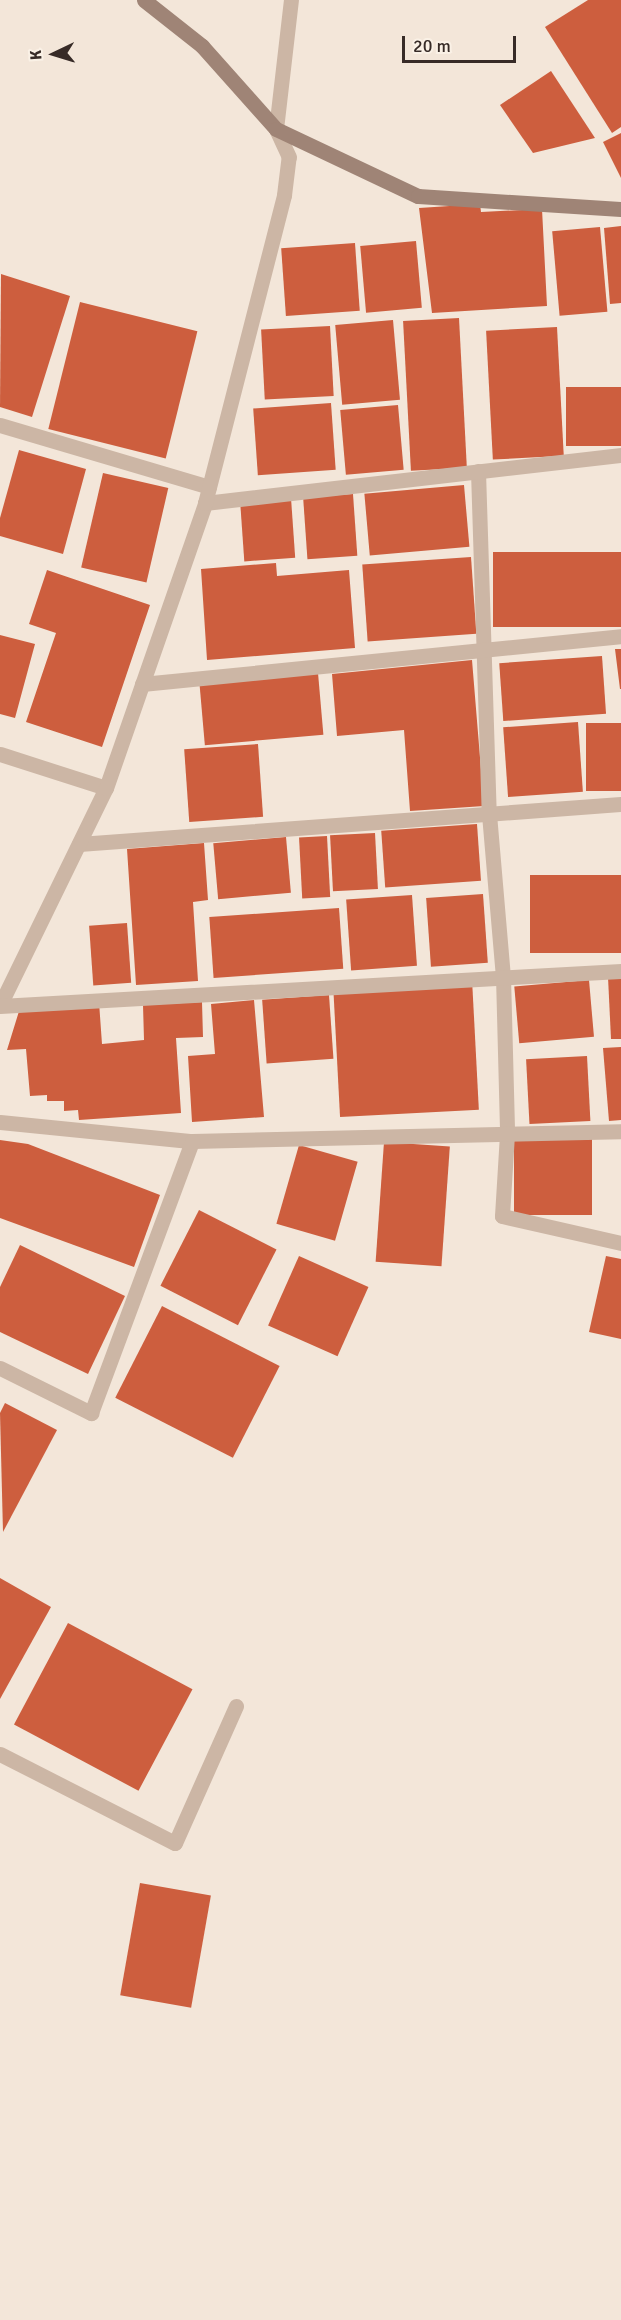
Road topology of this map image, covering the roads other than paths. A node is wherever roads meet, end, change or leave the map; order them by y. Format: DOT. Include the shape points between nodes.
graph roads {
  1 [pos="144,0"];
  2 [pos="291,0"];
  3 [pos="276,129"];
  4 [pos="621,209"];
  5 [pos="0,425"];
  6 [pos="621,455"];
  7 [pos="478,471"];
  8 [pos="209,487"];
  9 [pos="205,503"];
  10 [pos="621,636"];
  11 [pos="483,650"];
  12 [pos="142,684"];
  13 [pos="0,754"];
  14 [pos="106,788"];
  15 [pos="621,804"];
  16 [pos="489,814"];
  17 [pos="79,844"];
  18 [pos="621,970"];
  19 [pos="503,976"];
  20 [pos="0,1005"];
  21 [pos="0,1122"];
  22 [pos="621,1131"];
  23 [pos="507,1134"];
  24 [pos="192,1141"];
  25 [pos="621,1243"];
  26 [pos="0,1368"];
  27 [pos="236,1706"];
  28 [pos="0,1754"];
  1 -- 3 [label="street" via="202,46"];
  2 -- 3 [label="street"];
  3 -- 4 [label="street" via="418,196"];
  3 -- 8 [label="street" via="289,157 284,195"];
  5 -- 8 [label="street"];
  6 -- 7 [label="street"];
  7 -- 9 [label="street"];
  7 -- 11 [label="street"];
  8 -- 9 [label="street"];
  9 -- 12 [label="street"];
  10 -- 11 [label="street"];
  11 -- 12 [label="street"];
  11 -- 16 [label="street"];
  12 -- 14 [label="street"];
  13 -- 14 [label="street"];
  14 -- 17 [label="street"];
  15 -- 16 [label="street"];
  16 -- 17 [label="street"];
  16 -- 19 [label="street"];
  17 -- 20 [label="street"];
  18 -- 19 [label="street"];
  19 -- 20 [label="street"];
  19 -- 23 [label="street"];
  21 -- 24 [label="street"];
  22 -- 23 [label="street"];
  23 -- 24 [label="street"];
  23 -- 25 [label="street" via="502,1216"];
  24 -- 26 [label="street" via="91,1413"];
  27 -- 28 [label="street" via="175,1843"];
}
